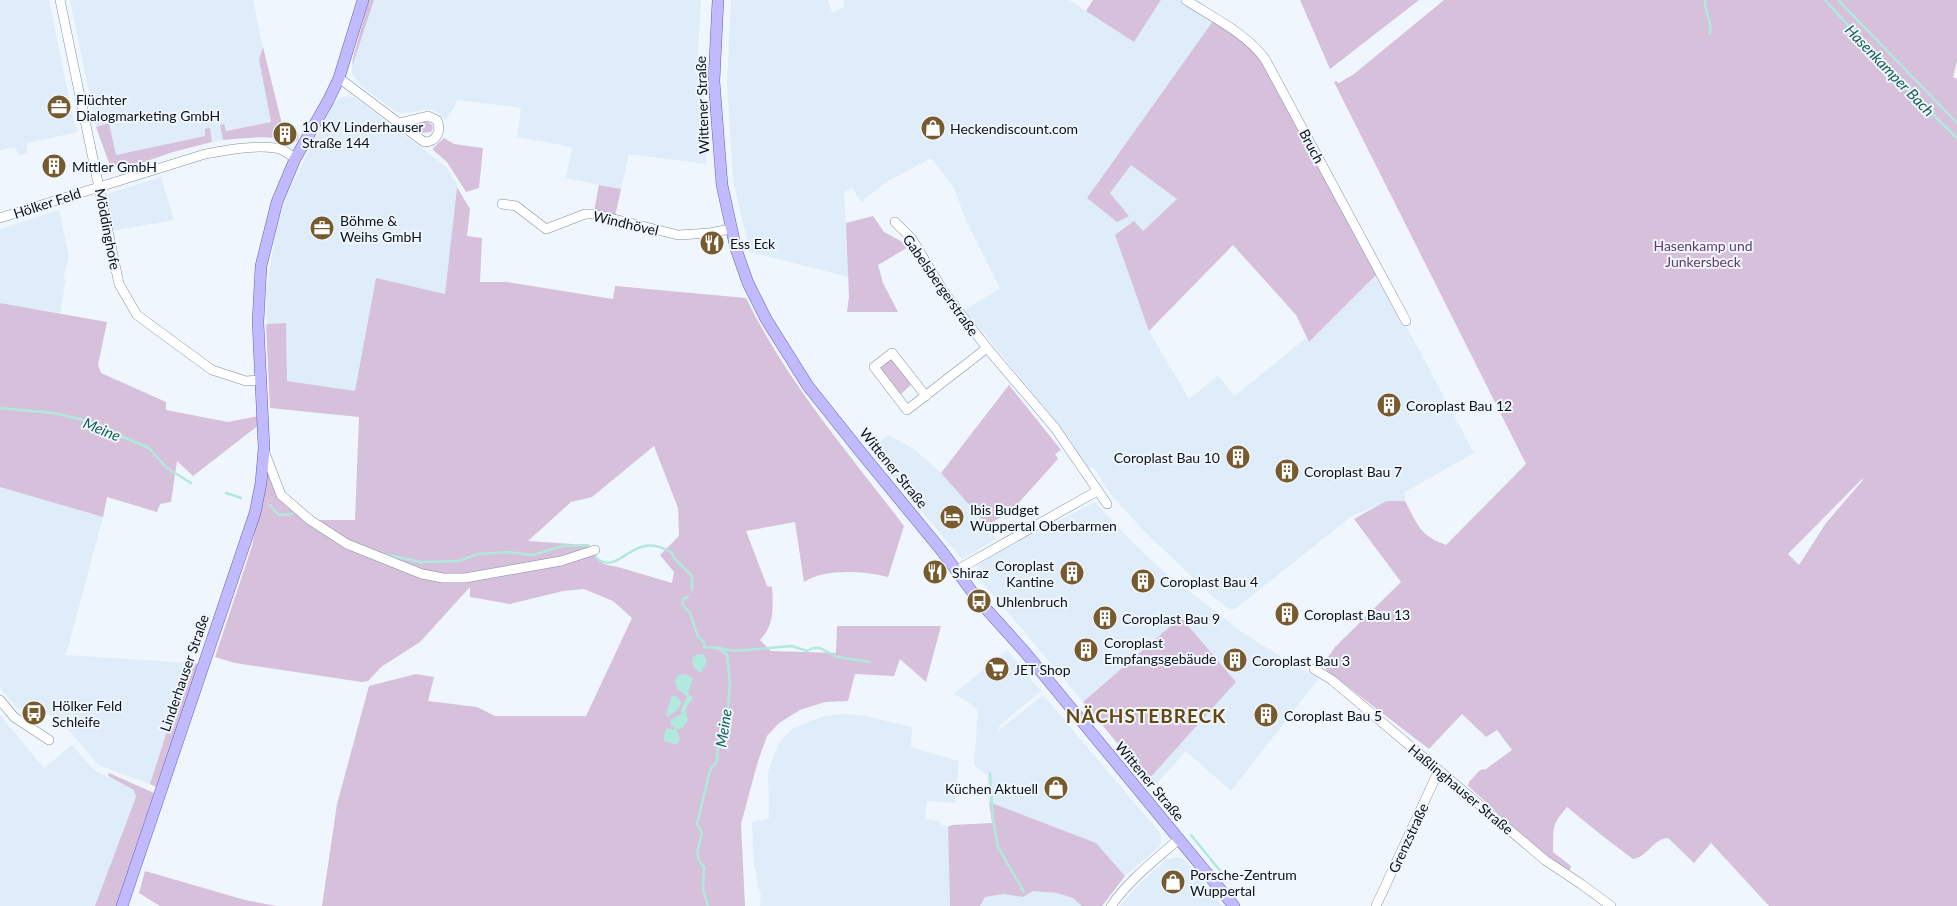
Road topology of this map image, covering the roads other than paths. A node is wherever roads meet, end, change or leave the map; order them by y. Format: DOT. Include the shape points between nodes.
graph roads {
  1 [pos="60,0"];
  2 [pos="363,0"];
  3 [pos="718,0"];
  4 [pos="1186,0"];
  5 [pos="339,78"];
  6 [pos="400,123"];
  7 [pos="295,159"];
  8 [pos="100,186"];
  9 [pos="502,204"];
  10 [pos="0,218"];
  11 [pos="895,222"];
  12 [pos="730,229"];
  13 [pos="1406,321"];
  14 [pos="987,348"];
  15 [pos="260,380"];
  16 [pos="926,396"];
  17 [pos="264,448"];
  18 [pos="1097,491"];
  19 [pos="1106,504"];
  20 [pos="595,550"];
  21 [pos="957,570"];
  22 [pos="1314,669"];
  23 [pos="0,700"];
  24 [pos="49,740"];
  25 [pos="1439,770"];
  26 [pos="1179,839"];
  27 [pos="122,906"];
  28 [pos="1110,906"];
  29 [pos="1234,906"];
  30 [pos="1376,906"];
  31 [pos="1611,906"];
  1 -- 8 [label="street, Möddinghofe"];
  2 -- 5 [label="main road, Linderhauser Straße"];
  3 -- 12 [label="main road, Wittener Straße" via="715,97 722,185"];
  4 -- 13 [label="street, Bruch" via="1248,40 1265,58"];
  5 -- 6 [label="street"];
  5 -- 7 [label="main road, Linderhauser Straße"];
  7 -- 8 [label="street, Hölker Feld" via="275,148 230,149"];
  7 -- 15 [label="main road, Linderhauser Straße" via="277,202 261,266 258,322"];
  8 -- 10 [label="street, Hölker Feld"];
  8 -- 15 [label="street, Möddinghofe" via="119,284 137,315 212,370 246,381"];
  9 -- 12 [label="street, Windhövel" via="516,206 546,229 585,214 678,234"];
  11 -- 14 [label="street, Gabelsbergerstraße" via="912,239 944,292"];
  12 -- 21 [label="main road, Wittener Straße" via="748,283 782,348 814,393"];
  14 -- 16 [label="street"];
  14 -- 18 [label="street" via="1054,428"];
  15 -- 17 [label="main road, Linderhauser Straße"];
  16 -- 16 [label="street" via="908,410 874,367 892,353"];
  17 -- 20 [label="street, Linderhauser Straße" via="281,495 303,515 347,544 422,574 465,578 561,561"];
  17 -- 27 [label="main road, Linderhauser Straße" via="255,514"];
  18 -- 19 [label="street"];
  18 -- 21 [label="street"];
  21 -- 26 [label="main road, Wittener Straße" via="979,601 1024,650"];
  22 -- 25 [label="street, Haßlinghauser Straße" via="1332,680"];
  23 -- 24 [label="street" via="14,717"];
  25 -- 30 [label="street, Grenzstraße"];
  25 -- 31 [label="street, Haßlinghauser Straße" via="1545,860"];
  26 -- 28 [label="street" via="1135,878"];
  26 -- 29 [label="main road, Wittener Straße"];
}
